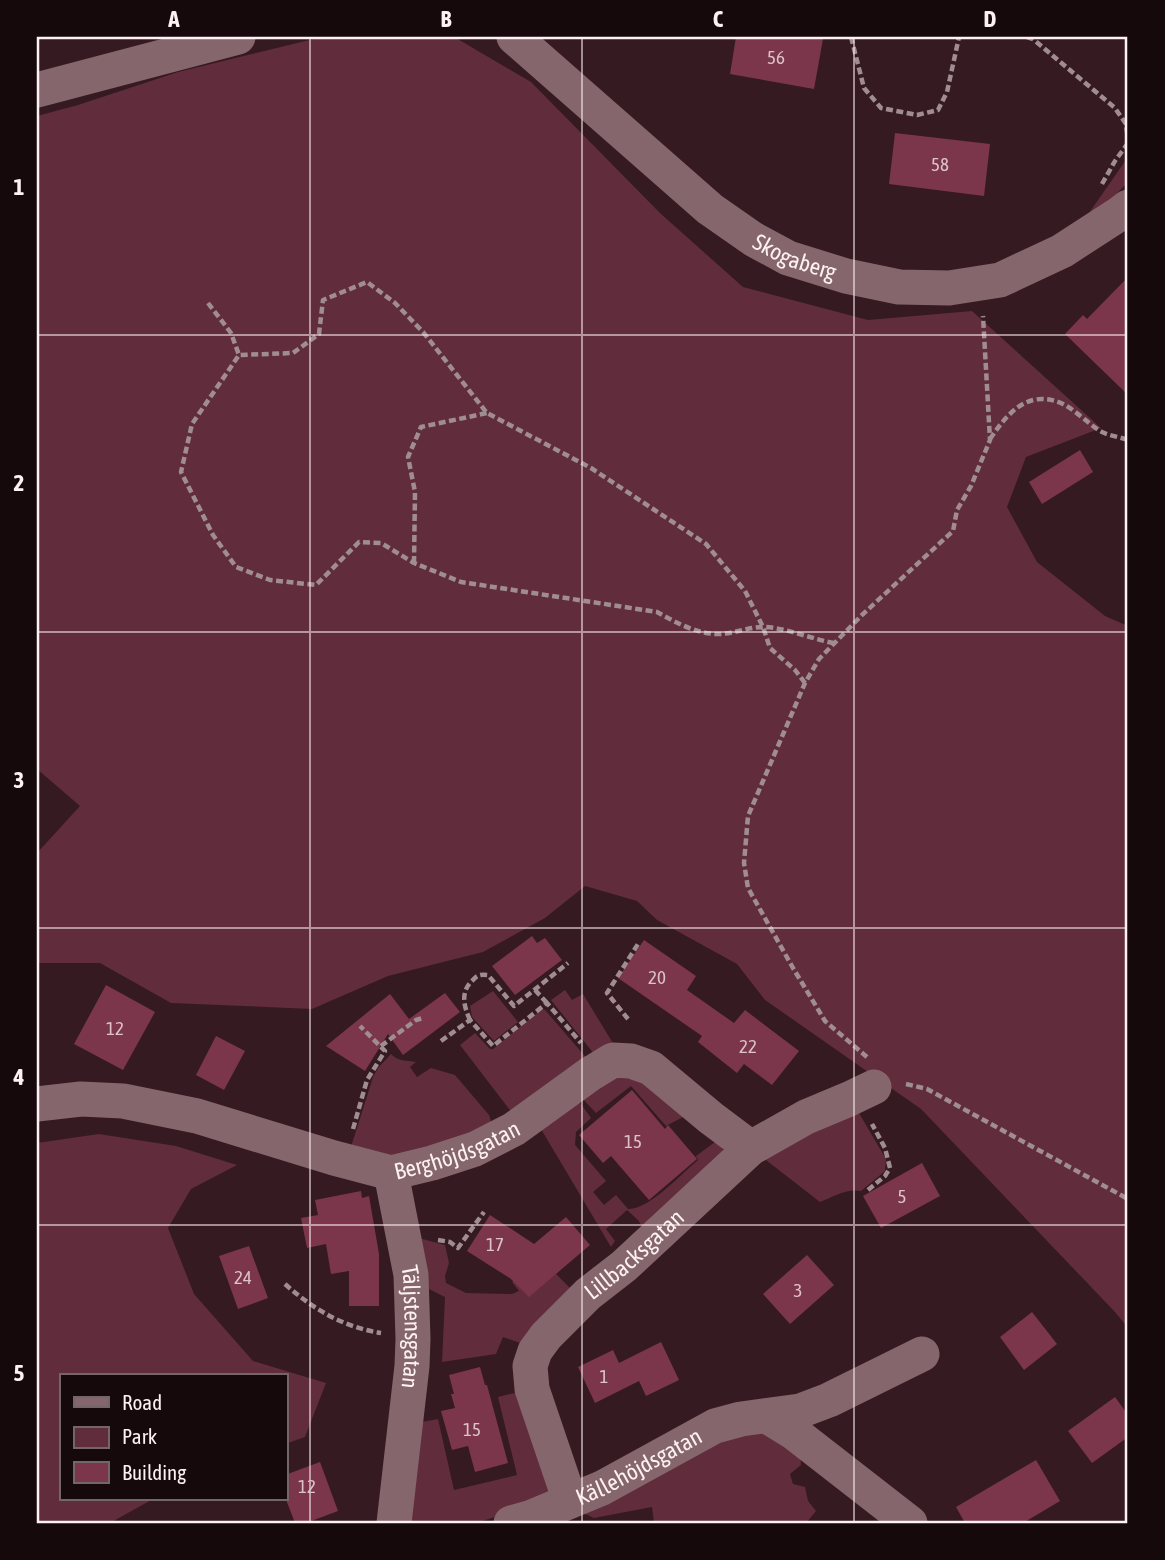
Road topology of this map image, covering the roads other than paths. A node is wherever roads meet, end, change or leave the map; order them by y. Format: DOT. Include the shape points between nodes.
graph roads {
  1 [pos="233,37"];
  2 [pos="514,37"];
  3 [pos="37,90"];
  4 [pos="1114,197"];
  5 [pos="873,1087"];
  6 [pos="37,1104"];
  7 [pos="751,1148"];
  8 [pos="391,1173"];
  9 [pos="922,1354"];
  10 [pos="767,1416"];
  11 [pos="570,1502"];
  12 [pos="394,1523"];
  13 [pos="511,1523"];
  14 [pos="909,1523"];
  1 -- 3 [label="street"];
  2 -- 4 [label="street, Skogaberg" via="710,209 788,258 846,276 900,287 949,288 1000,280 1062,251"];
  5 -- 7 [label="street, Lillbacksgatan" via="806,1116"];
  6 -- 8 [label="street, Berghöjdsgatan" via="123,1101 197,1116"];
  7 -- 8 [label="street, Berghöjdsgatan" via="651,1068 613,1060 514,1129 475,1149"];
  7 -- 11 [label="street, Lillbacksgatan" via="588,1294 535,1351 530,1366 532,1389"];
  8 -- 12 [label="street, Täljstensgatan" via="411,1275 413,1339"];
  9 -- 10 [label="street, Källehöjdsgatan" via="829,1400"];
  10 -- 11 [label="street, Källehöjdsgatan" via="715,1426"];
  10 -- 14 [label="street"];
  11 -- 13 [label="street, Källehöjdsgatan"];
}
